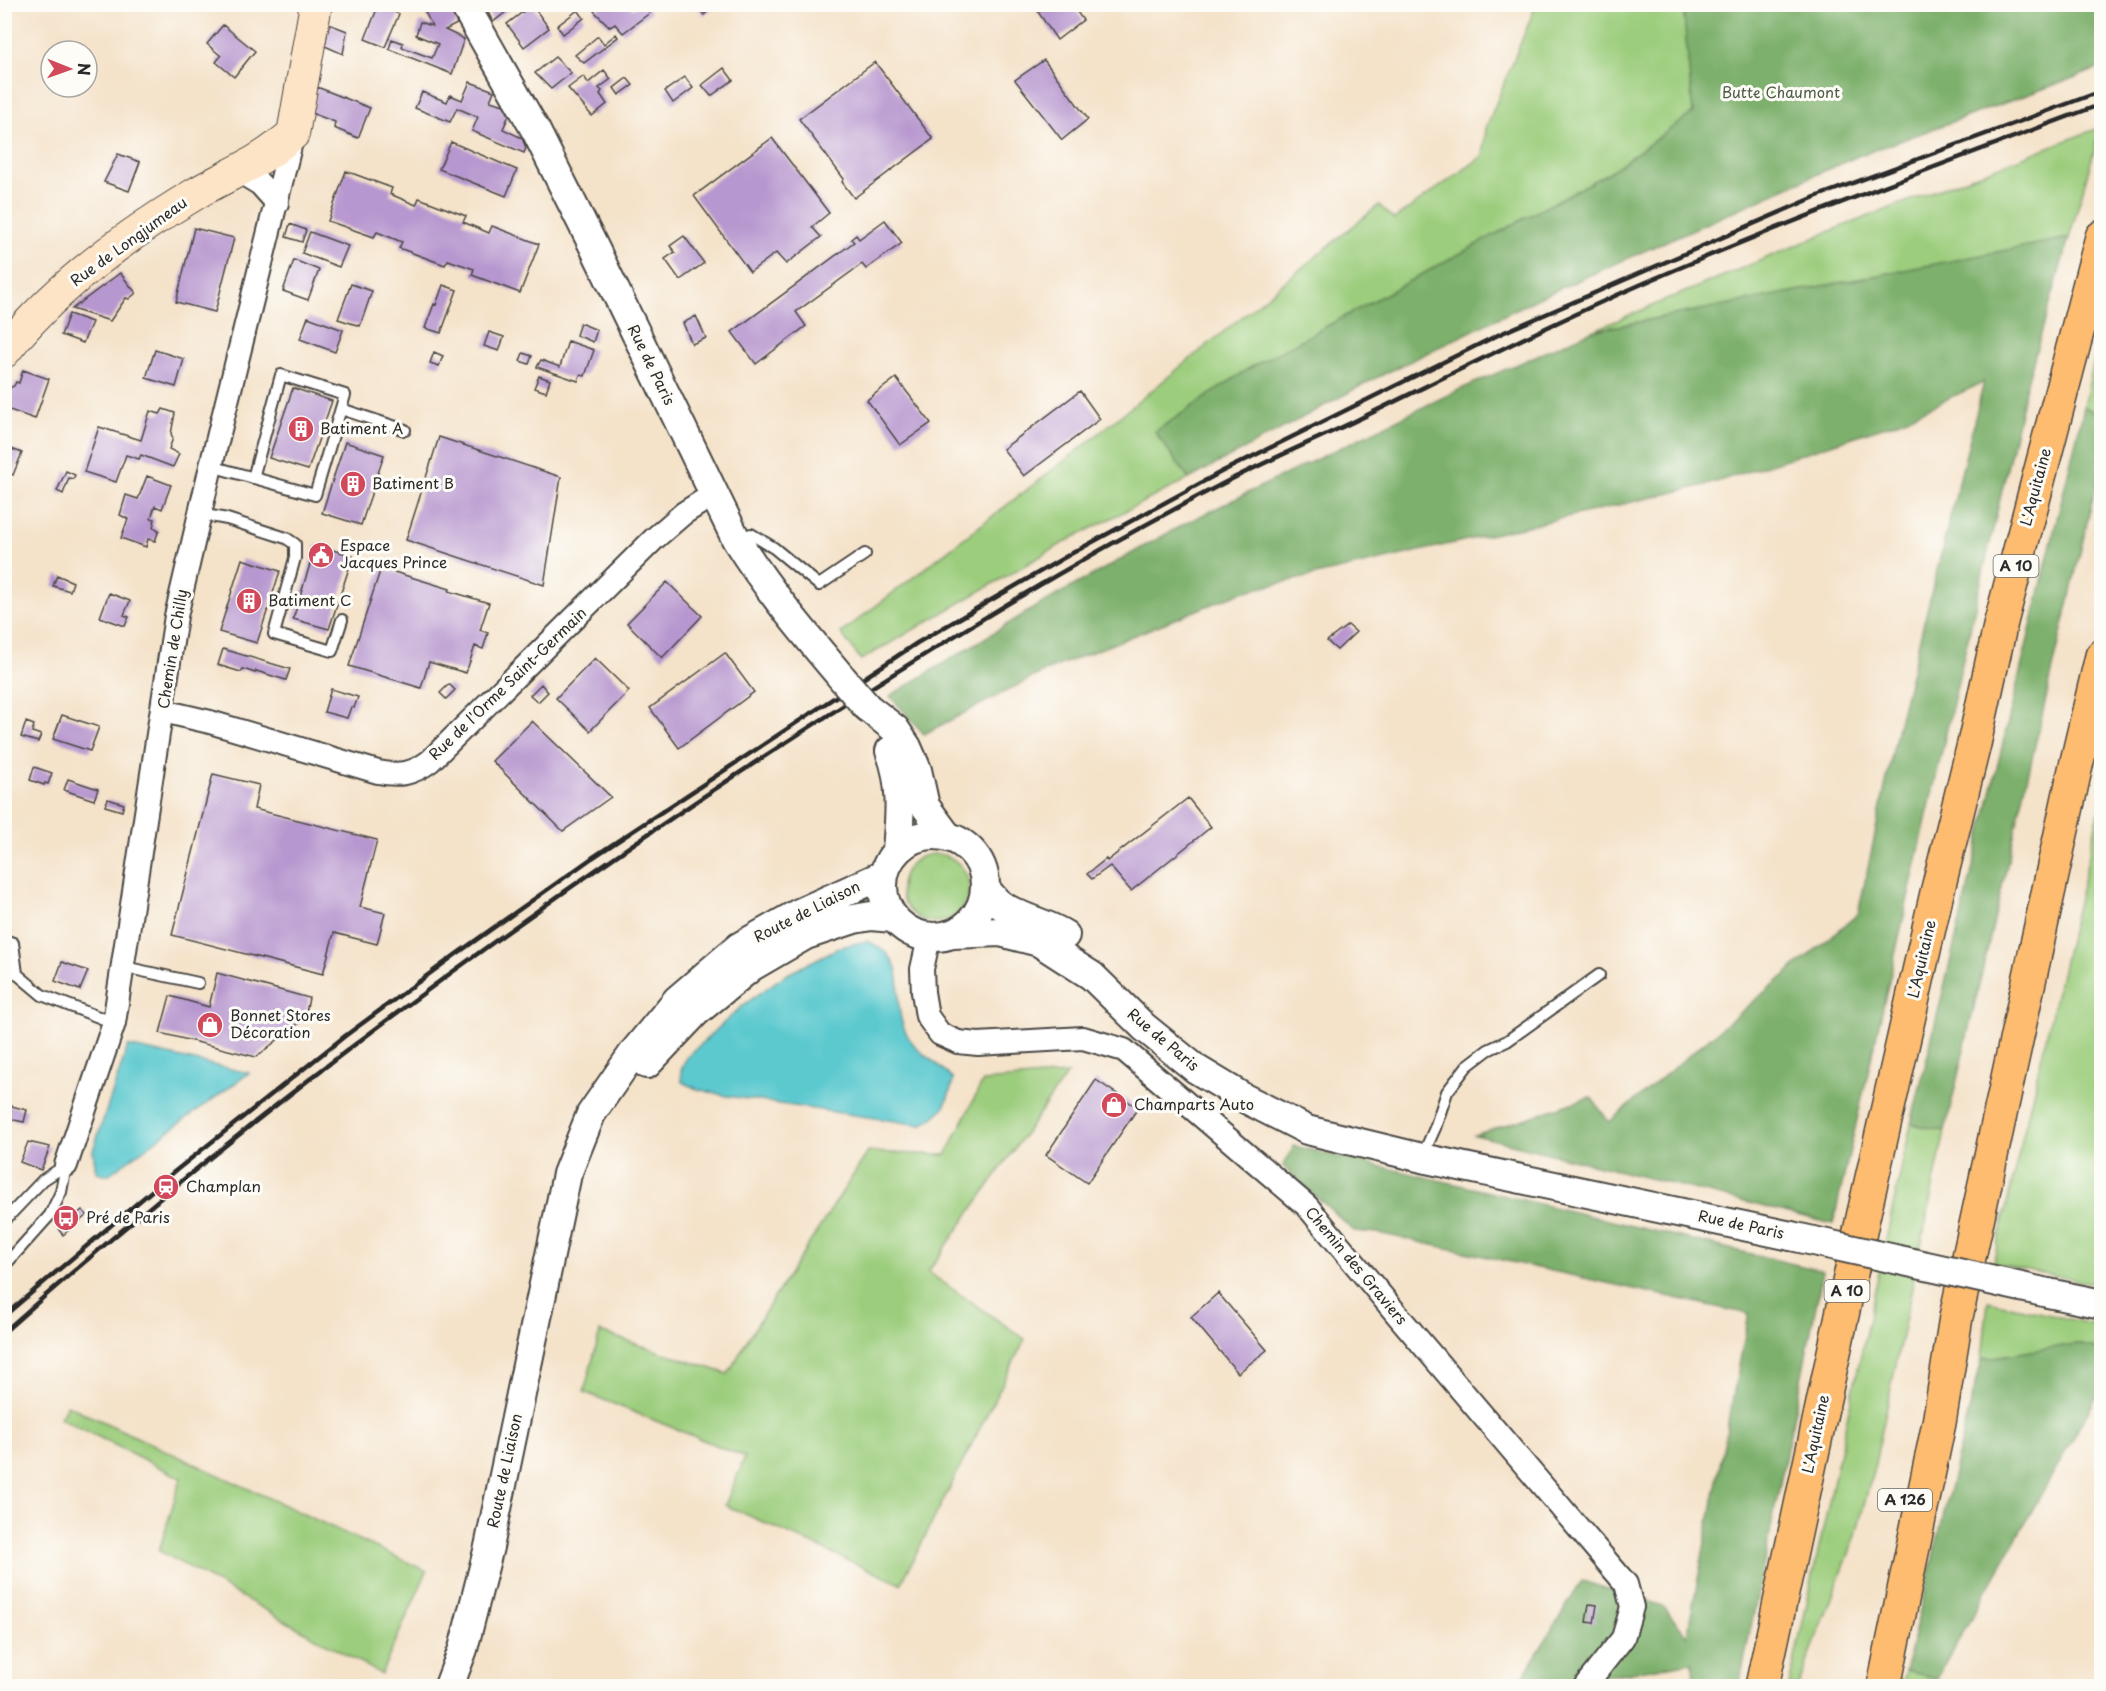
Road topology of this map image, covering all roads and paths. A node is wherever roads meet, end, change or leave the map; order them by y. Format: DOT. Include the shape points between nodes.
graph roads {
  1 [pos="316,4"];
  2 [pos="464,4"];
  3 [pos="293,134"];
  4 [pos="237,170"];
  5 [pos="277,203"];
  6 [pos="2102,237"];
  7 [pos="4,352"];
  8 [pos="341,409"];
  9 [pos="405,430"];
  10 [pos="210,466"];
  11 [pos="253,478"];
  12 [pos="714,494"];
  13 [pos="200,514"];
  14 [pos="736,539"];
  15 [pos="865,554"];
  16 [pos="342,620"];
  17 [pos="2102,656"];
  18 [pos="867,707"];
  19 [pos="163,711"];
  20 [pos="948,837"];
  21 [pos="897,850"];
  22 [pos="883,876"];
  23 [pos="985,888"];
  24 [pos="893,918"];
  25 [pos="941,936"];
  26 [pos="4,940"];
  27 [pos="124,967"];
  28 [pos="1599,975"];
  29 [pos="198,983"];
  30 [pos="114,1023"];
  31 [pos="1381,1148"];
  32 [pos="1422,1158"];
  33 [pos="66,1165"];
  34 [pos="4,1221"];
  35 [pos="550,1252"];
  36 [pos="4,1266"];
  37 [pos="2102,1304"];
  38 [pos="1956,1317"];
  39 [pos="449,1686"];
  40 [pos="1585,1686"];
  41 [pos="1762,1686"];
  42 [pos="1866,1686"];
  43 [pos="1884,1686"];
  1 -- 3 [label="main road"];
  2 -- 12 [label="street, Rue de Paris" via="536,132"];
  3 -- 4 [label="main road, Rue de Longjumeau" via="266,155"];
  3 -- 5 [label="street, Chemin de Chilly"];
  4 -- 5 [label="street" via="260,184"];
  4 -- 7 [label="main road, Rue de Longjumeau" via="194,194 89,267"];
  5 -- 10 [label="street, Chemin de Chilly"];
  6 -- 41 [label="highway, L'Aquitaine / A 10" via="2004,611 1936,897"];
  8 -- 9 [label="lane"];
  8 -- 11 [label="lane" via="315,495"];
  8 -- 11 [label="lane" via="345,395 281,375"];
  10 -- 11 [label="lane"];
  10 -- 13 [label="street, Chemin de Chilly"];
  12 -- 14 [label="street, Rue de Paris"];
  12 -- 19 [label="street, Rue de l'Orme Saint-Germain" via="655,538 430,761 413,771 394,775 378,772"];
  13 -- 16 [label="lane" via="237,522 295,544 296,558 274,634 332,651"];
  13 -- 19 [label="street, Chemin de Chilly" via="176,616"];
  14 -- 15 [label="lane" via="752,534 819,585"];
  14 -- 18 [label="street, Rue de Paris, bridge" via="775,597"];
  17 -- 38 [label="highway"];
  18 -- 20 [label="street, Rue de Paris" via="895,729 907,747 925,806"];
  18 -- 21 [label="street, Rue de Paris" via="890,752 900,784"];
  19 -- 27 [label="street, Chemin de Chilly"];
  20 -- 21 [label="street" via="930,835"];
  20 -- 23 [label="street" via="976,858"];
  21 -- 22 [label="street"];
  22 -- 24 [label="street" via="884,898"];
  22 -- 35 [label="street, Route de Liaison" via="799,913 739,947 677,1000 633,1052 591,1114 567,1174"];
  23 -- 25 [label="street" via="976,916 966,926"];
  23 -- 31 [label="street, Rue de Paris" via="1005,908 1054,928 1107,964 1202,1050 1245,1079"];
  24 -- 25 [label="street" via="909,931"];
  24 -- 35 [label="street, Route de Liaison" via="854,919 806,935 751,967 696,1012 649,1061 609,1121 579,1175"];
  25 -- 31 [label="street, Rue de Paris" via="1000,932 1039,942 1092,976 1144,1027 1196,1069 1244,1098 1307,1130"];
  25 -- 40 [label="street, Chemin des Graviers" via="922,969 927,1017 940,1034 958,1042 978,1044 1083,1038 1124,1050 1307,1206 1626,1584 1632,1607 1623,1638"];
  26 -- 30 [label="lane" via="13,943 17,974 42,995"];
  27 -- 29 [label="lane"];
  27 -- 30 [label="street, Chemin de Chilly"];
  28 -- 32 [label="lane" via="1467,1066 1447,1092"];
  30 -- 33 [label="street, Chemin de Chilly"];
  31 -- 32 [label="street, Rue de Paris"];
  32 -- 37 [label="street, Rue de Paris, bridge"];
  33 -- 34 [label="lane" via="43,1180"];
  33 -- 36 [label="lane, Chemin de Chilly" via="61,1191 50,1215"];
  35 -- 39 [label="street, Route de Liaison" via="489,1547"];
  38 -- 42 [label="highway, A 126" via="1931,1374"];
  38 -- 43 [label="highway" via="1939,1423"];
}
